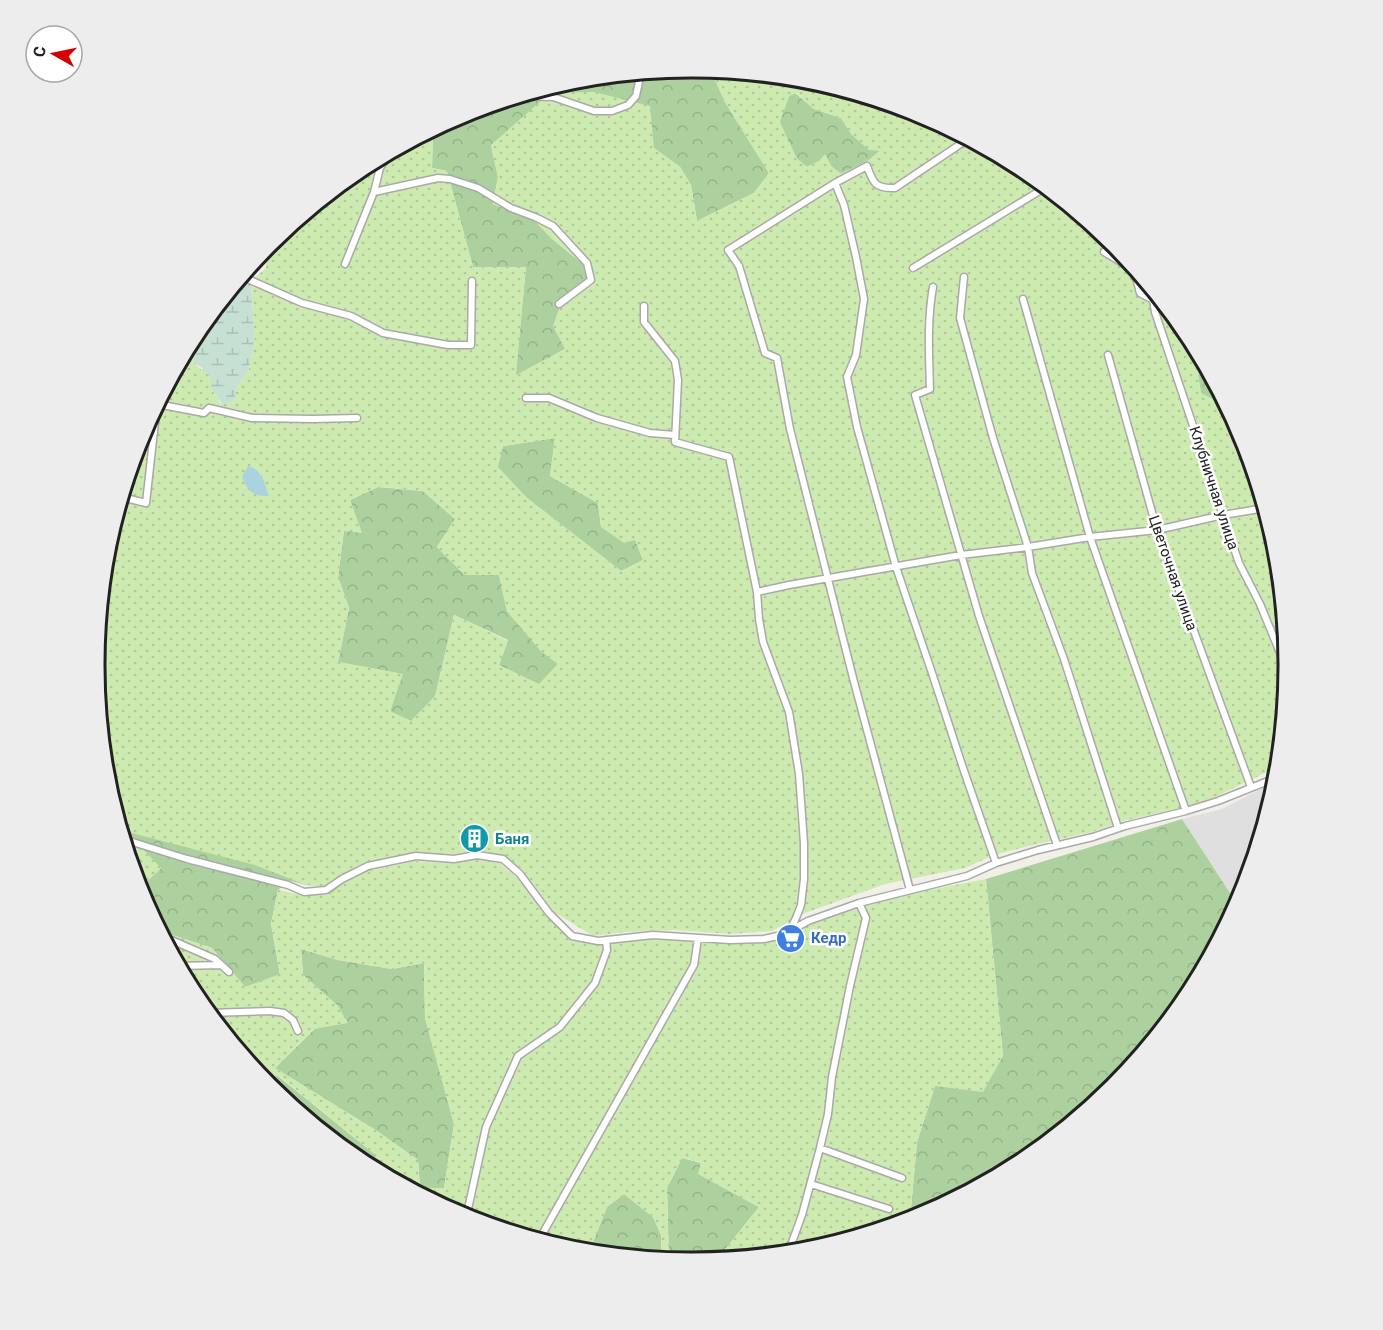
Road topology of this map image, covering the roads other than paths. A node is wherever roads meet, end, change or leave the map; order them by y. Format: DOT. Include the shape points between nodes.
graph roads {
  1 [pos="639,80"];
  2 [pos="545,97"];
  3 [pos="961,144"];
  4 [pos="380,168"];
  5 [pos="836,183"];
  6 [pos="374,192"];
  7 [pos="1039,192"];
  8 [pos="1104,252"];
  9 [pos="1115,259"];
  10 [pos="345,264"];
  11 [pos="913,268"];
  12 [pos="964,277"];
  13 [pos="249,279"];
  14 [pos="472,280"];
  15 [pos="1138,284"];
  16 [pos="933,287"];
  17 [pos="1149,298"];
  18 [pos="1023,299"];
  19 [pos="559,304"];
  20 [pos="1154,304"];
  21 [pos="644,306"];
  22 [pos="1108,355"];
  23 [pos="526,398"];
  24 [pos="165,405"];
  25 [pos="357,418"];
  26 [pos="155,426"];
  27 [pos="675,435"];
  28 [pos="129,499"];
  29 [pos="1257,509"];
  30 [pos="1223,515"];
  31 [pos="1157,530"];
  32 [pos="1090,537"];
  33 [pos="1028,547"];
  34 [pos="961,555"];
  35 [pos="896,567"];
  36 [pos="829,579"];
  37 [pos="757,592"];
  38 [pos="1278,647"];
  39 [pos="1267,781"];
  40 [pos="1251,787"];
  41 [pos="1186,811"];
  42 [pos="1118,828"];
  43 [pos="132,842"];
  44 [pos="1057,845"];
  45 [pos="996,862"];
  46 [pos="910,890"];
  47 [pos="859,903"];
  48 [pos="789,931"];
  49 [pos="698,938"];
  50 [pos="606,940"];
  51 [pos="174,941"];
  52 [pos="221,965"];
  53 [pos="188,966"];
  54 [pos="229,972"];
  55 [pos="219,1013"];
  56 [pos="298,1031"];
  57 [pos="820,1148"];
  58 [pos="902,1178"];
  59 [pos="811,1184"];
  60 [pos="468,1208"];
  61 [pos="889,1209"];
  62 [pos="543,1233"];
  63 [pos="791,1244"];
  1 -- 2 [label="street" via="636,96 628,105 612,111 594,111"];
  3 -- 5 [label="street" via="895,188 883,189 873,183 867,166"];
  4 -- 6 [label="street"];
  5 -- 35 [label="street" via="864,299 856,355 847,377"];
  5 -- 36 [label="street" via="728,250 739,266 765,353 777,358 790,429"];
  6 -- 10 [label="street"];
  6 -- 19 [label="street" via="438,178 450,179 478,188 511,208 553,225 587,262 591,280"];
  7 -- 11 [label="street"];
  8 -- 9 [label="street"];
  12 -- 33 [label="street" via="960,318"];
  13 -- 14 [label="street" via="302,303 351,316 383,333 448,345 471,345"];
  15 -- 17 [label="street" via="1140,293"];
  16 -- 34 [label="street" via="928,330 930,388 915,395"];
  18 -- 32 [label="street"];
  20 -- 30 [label="street, Клубничная улица"];
  21 -- 27 [label="street" via="644,322 675,361"];
  22 -- 31 [label="street, Цветочная улица"];
  23 -- 27 [label="street" via="549,398 597,418 650,433"];
  24 -- 25 [label="street" via="204,413 209,408 252,418"];
  26 -- 28 [label="street" via="146,503"];
  27 -- 37 [label="street" via="675,442 729,457"];
  29 -- 30 [label="street"];
  30 -- 31 [label="street"];
  30 -- 38 [label="street, Клубничная улица" via="1239,562"];
  31 -- 32 [label="street"];
  31 -- 40 [label="street, Цветочная улица"];
  32 -- 33 [label="street"];
  32 -- 41 [label="street"];
  33 -- 34 [label="street"];
  33 -- 42 [label="street" via="1032,573"];
  34 -- 35 [label="street"];
  34 -- 44 [label="street"];
  35 -- 36 [label="street"];
  35 -- 45 [label="street"];
  36 -- 37 [label="street"];
  36 -- 46 [label="street"];
  37 -- 48 [label="street" via="764,642 789,712 802,801 804,879 801,905"];
  39 -- 40 [label="street"];
  40 -- 41 [label="street"];
  41 -- 42 [label="street"];
  42 -- 44 [label="street"];
  43 -- 50 [label="street" via="304,892 326,890 368,866 416,856 454,859 477,855 503,859 572,936"];
  44 -- 45 [label="street"];
  45 -- 46 [label="street" via="967,876"];
  46 -- 47 [label="street"];
  47 -- 48 [label="street"];
  47 -- 57 [label="street" via="867,918 850,986"];
  48 -- 49 [label="street" via="764,939"];
  49 -- 50 [label="street" via="653,935"];
  49 -- 62 [label="street" via="694,965"];
  50 -- 60 [label="street" via="607,950 595,983 560,1027 518,1056 486,1127"];
  51 -- 52 [label="street"];
  52 -- 53 [label="street"];
  52 -- 54 [label="street"];
  55 -- 56 [label="street" via="284,1013"];
  57 -- 58 [label="street"];
  57 -- 59 [label="street"];
  59 -- 61 [label="street"];
  59 -- 63 [label="street"];
}
